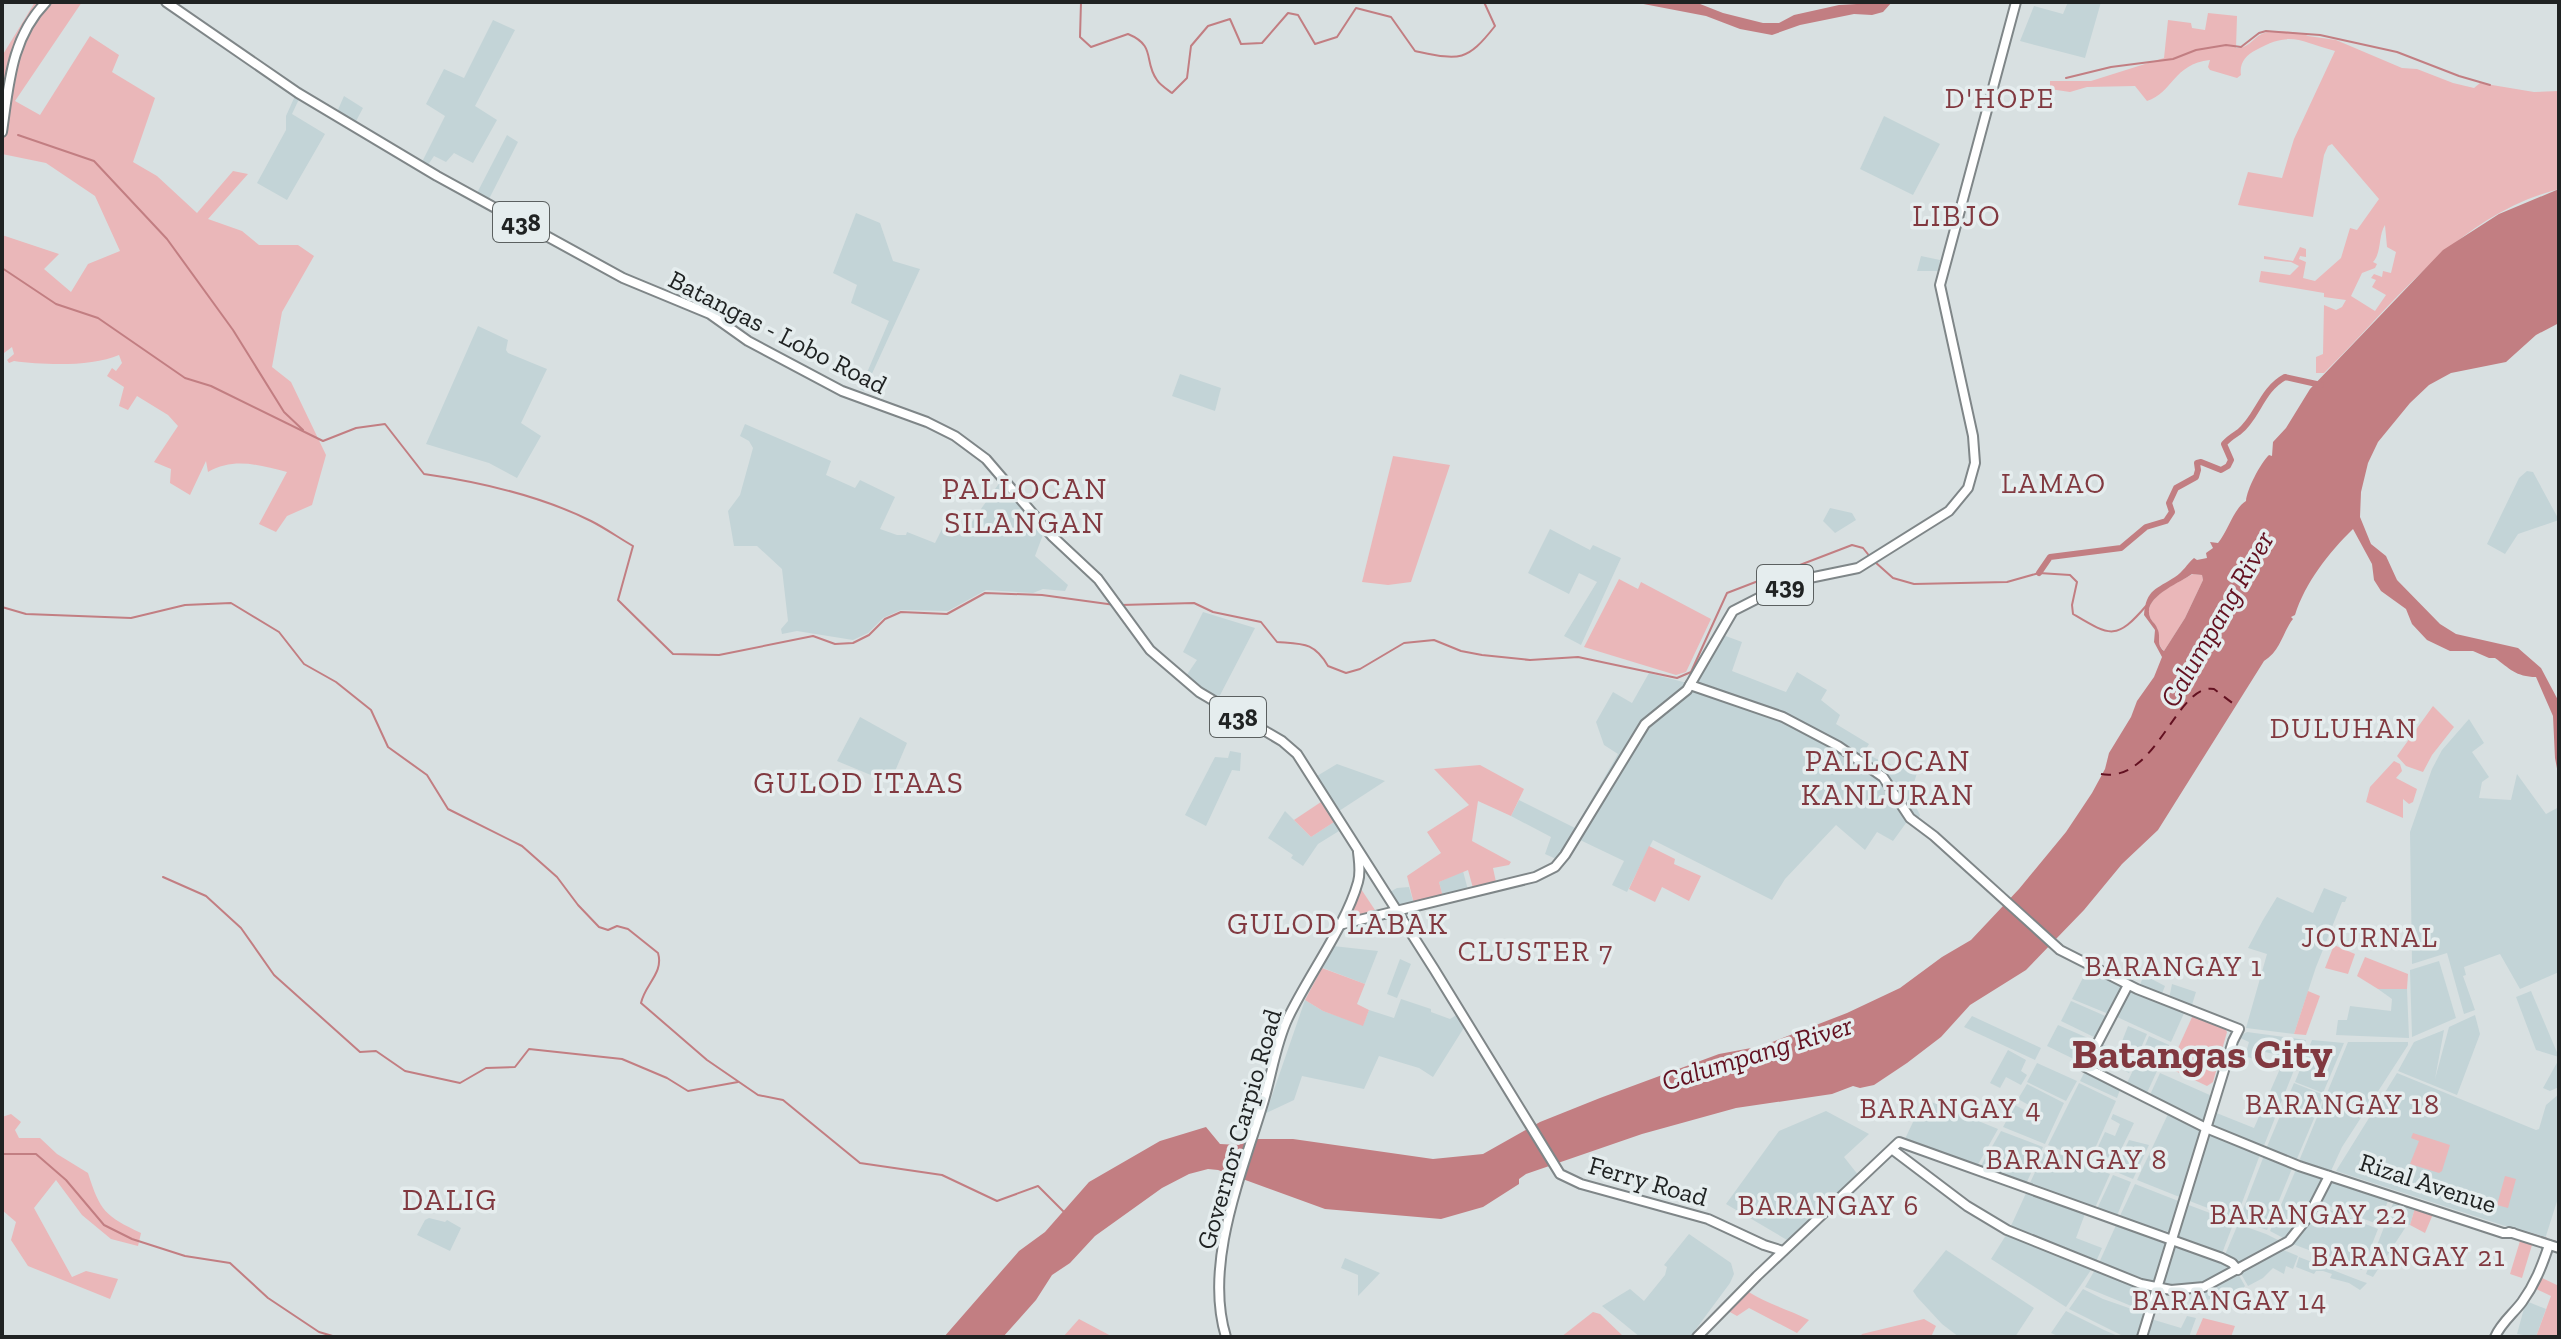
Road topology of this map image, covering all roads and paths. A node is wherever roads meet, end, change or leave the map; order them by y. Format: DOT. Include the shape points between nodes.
graph roads {
  1 [pos="46,2"];
  2 [pos="166,2"];
  3 [pos="2016,2"];
  4 [pos="2,132"];
  5 [pos="1690,685"];
  6 [pos="1358,851"];
  7 [pos="1398,912"];
  8 [pos="1339,925"];
  9 [pos="2128,985"];
  10 [pos="2206,1128"];
  11 [pos="1893,1150"];
  12 [pos="1561,1172"];
  13 [pos="2329,1176"];
  14 [pos="2172,1242"];
  15 [pos="2554,1246"];
  16 [pos="1780,1254"];
  17 [pos="2238,1270"];
  18 [pos="2157,1289"];
  19 [pos="1226,1337"];
  20 [pos="1697,1337"];
  21 [pos="2142,1337"];
  22 [pos="2495,1337"];
  1 -- 4 [label="main road" via="15,54"];
  2 -- 6 [label="main road, Batangas - Lobo Road / 438" via="298,93 437,176 623,278 700,309 842,391 955,436 986,459 1052,536 1098,579 1144,644 1189,685 1293,749"];
  3 -- 5 [label="main road, 439" via="1940,285 1971,419 1972,480 1954,506 1868,563 1850,572 1790,582 1737,607"];
  5 -- 7 [label="main road, 439" via="1645,724 1555,867 1535,877"];
  5 -- 9 [label="main road" via="1783,717 1838,746 1883,777 1910,818 2055,946"];
  6 -- 7 [label="main road, Batangas - Lobo Road"];
  6 -- 8 [label="main road, Governor Carpio Road" via="1358,883"];
  7 -- 8 [label="main road, 439"];
  7 -- 12 [label="main road, Batangas - Lobo Road"];
  8 -- 19 [label="main road, Governor Carpio Road" via="1286,1022 1238,1185 1219,1279"];
  9 -- 10 [label="main road" via="2234,1034 2214,1085 2217,1093"];
  9 -- 10 [label="main road, Rizal Avenue" via="2085,1067"];
  10 -- 13 [label="main road, Rizal Avenue"];
  10 -- 14 [label="main road"];
  11 -- 14 [label="main road" via="1899,1142"];
  11 -- 16 [label="main road"];
  11 -- 18 [label="main road" via="1993,1222"];
  12 -- 16 [label="main road, Ferry Road" via="1581,1184 1720,1223"];
  13 -- 15 [label="main road, Rizal Avenue"];
  13 -- 17 [label="main road" via="2293,1237"];
  14 -- 17 [label="main road" via="2228,1261"];
  14 -- 18 [label="main road"];
  15 -- 22 [label="main road"];
  16 -- 20 [label="main road"];
  17 -- 18 [label="main road" via="2200,1288"];
  18 -- 21 [label="main road"];
}
